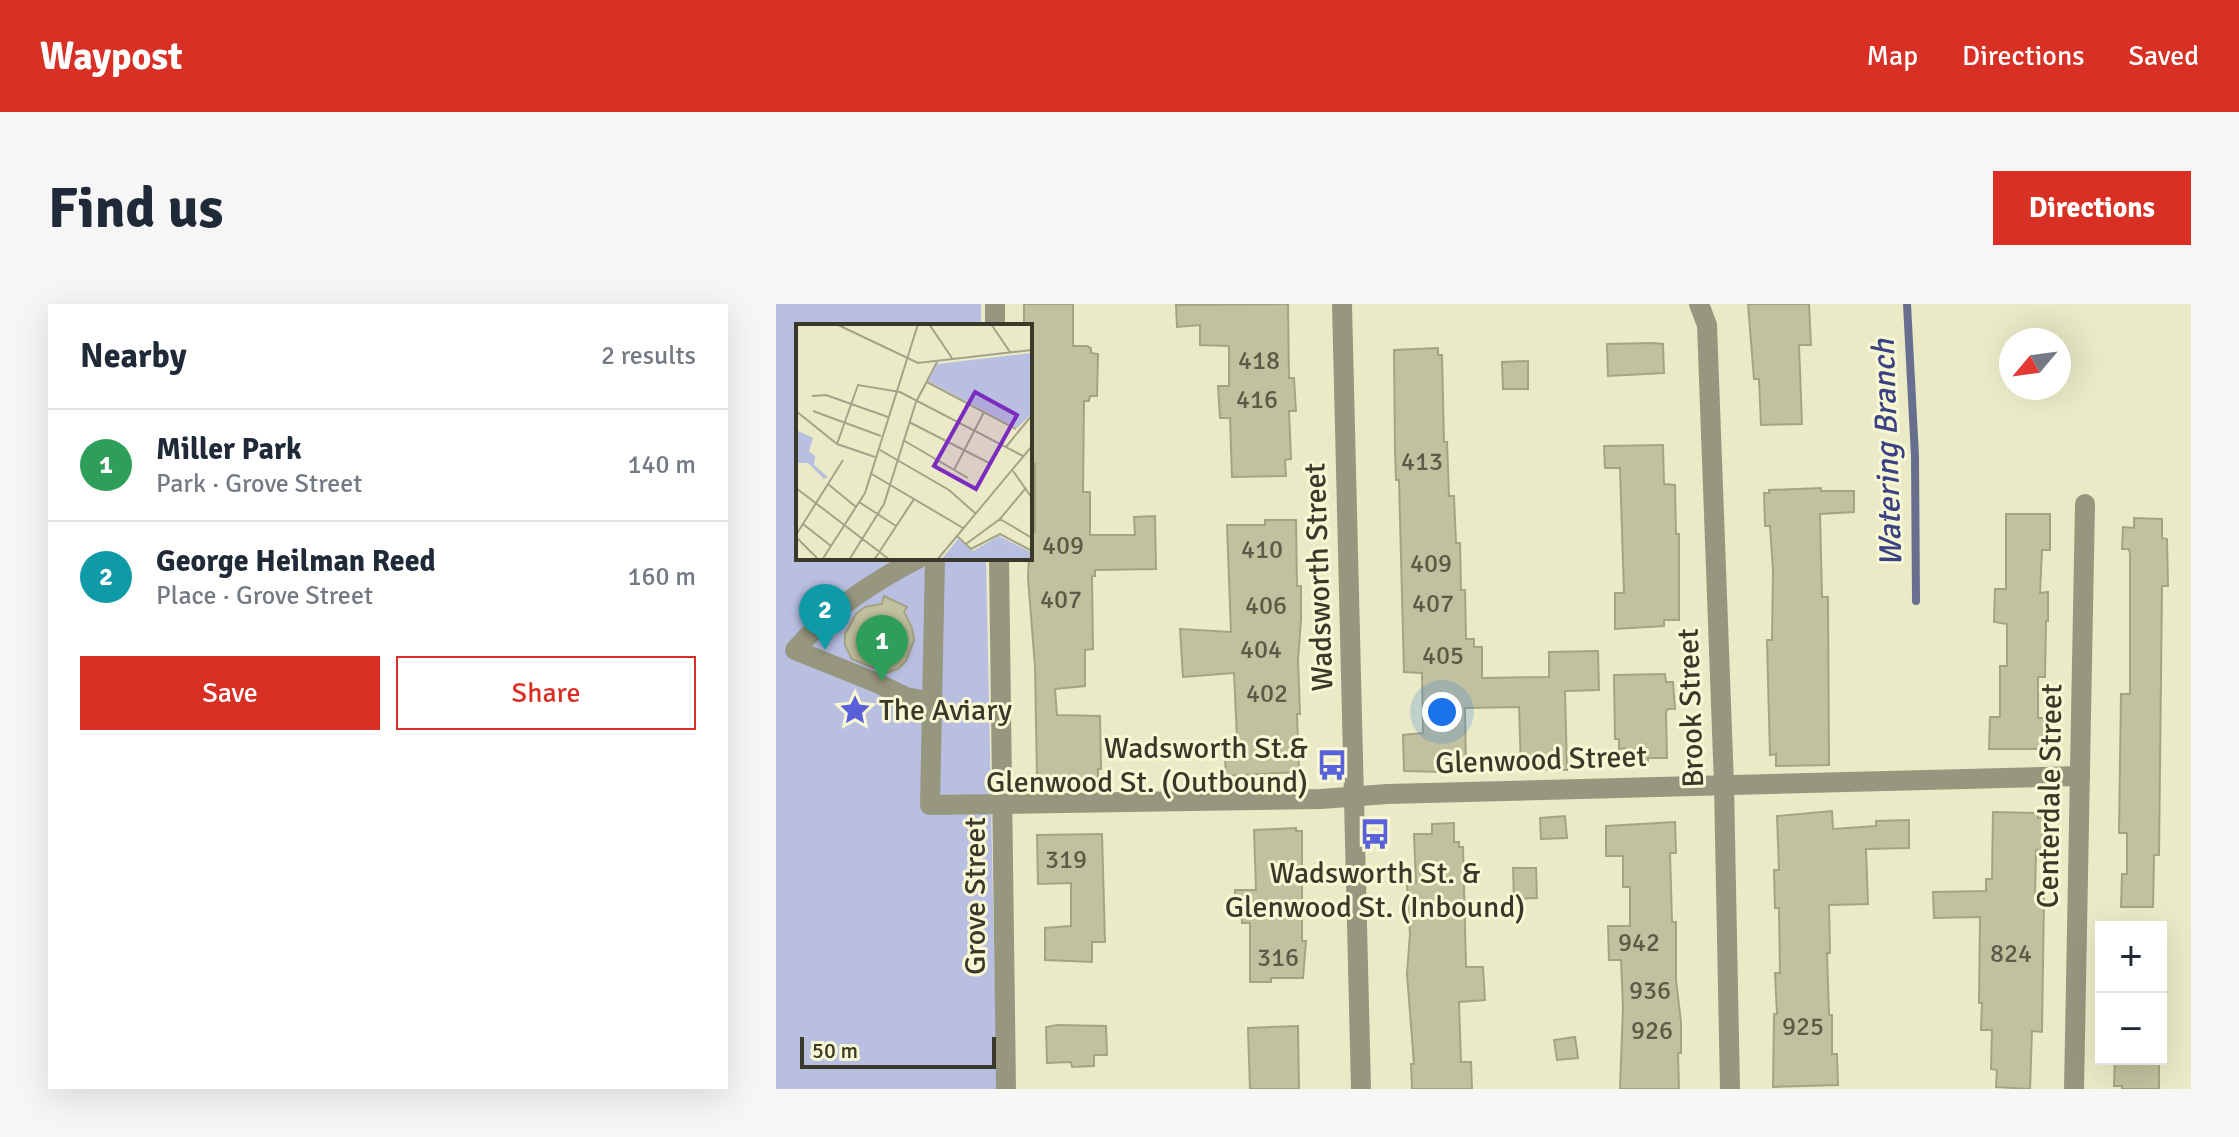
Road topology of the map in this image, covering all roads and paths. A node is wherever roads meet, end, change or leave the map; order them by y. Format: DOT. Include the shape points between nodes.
graph roads {
  1 [pos="1342,304"];
  2 [pos="1699,304"];
  3 [pos="2085,504"];
  4 [pos="915,560"];
  5 [pos="935,560"];
  6 [pos="999,560"];
  7 [pos="932,702"];
  8 [pos="2080,776"];
  9 [pos="1724,785"];
  10 [pos="1354,797"];
  11 [pos="1004,804"];
  12 [pos="1006,1089"];
  13 [pos="1361,1089"];
  14 [pos="1730,1089"];
  15 [pos="2074,1089"];
  1 -- 10 [label="street, Wadsworth Street"];
  2 -- 9 [label="street, Brook Street" via="1707,325"];
  3 -- 8 [label="street, Centerdale Street"];
  4 -- 7 [label="street" via="887,574 795,650 906,697"];
  5 -- 7 [label="street"];
  6 -- 11 [label="street, Grove Street"];
  7 -- 11 [label="street, Glenwood Street" via="930,805"];
  8 -- 9 [label="street, Glenwood Street"];
  8 -- 15 [label="street, Centerdale Street"];
  9 -- 10 [label="street, Glenwood Street"];
  9 -- 14 [label="street, Brook Street"];
  10 -- 11 [label="street, Glenwood Street"];
  10 -- 13 [label="street, Wadsworth Street"];
  11 -- 12 [label="street, Grove Street"];
}
